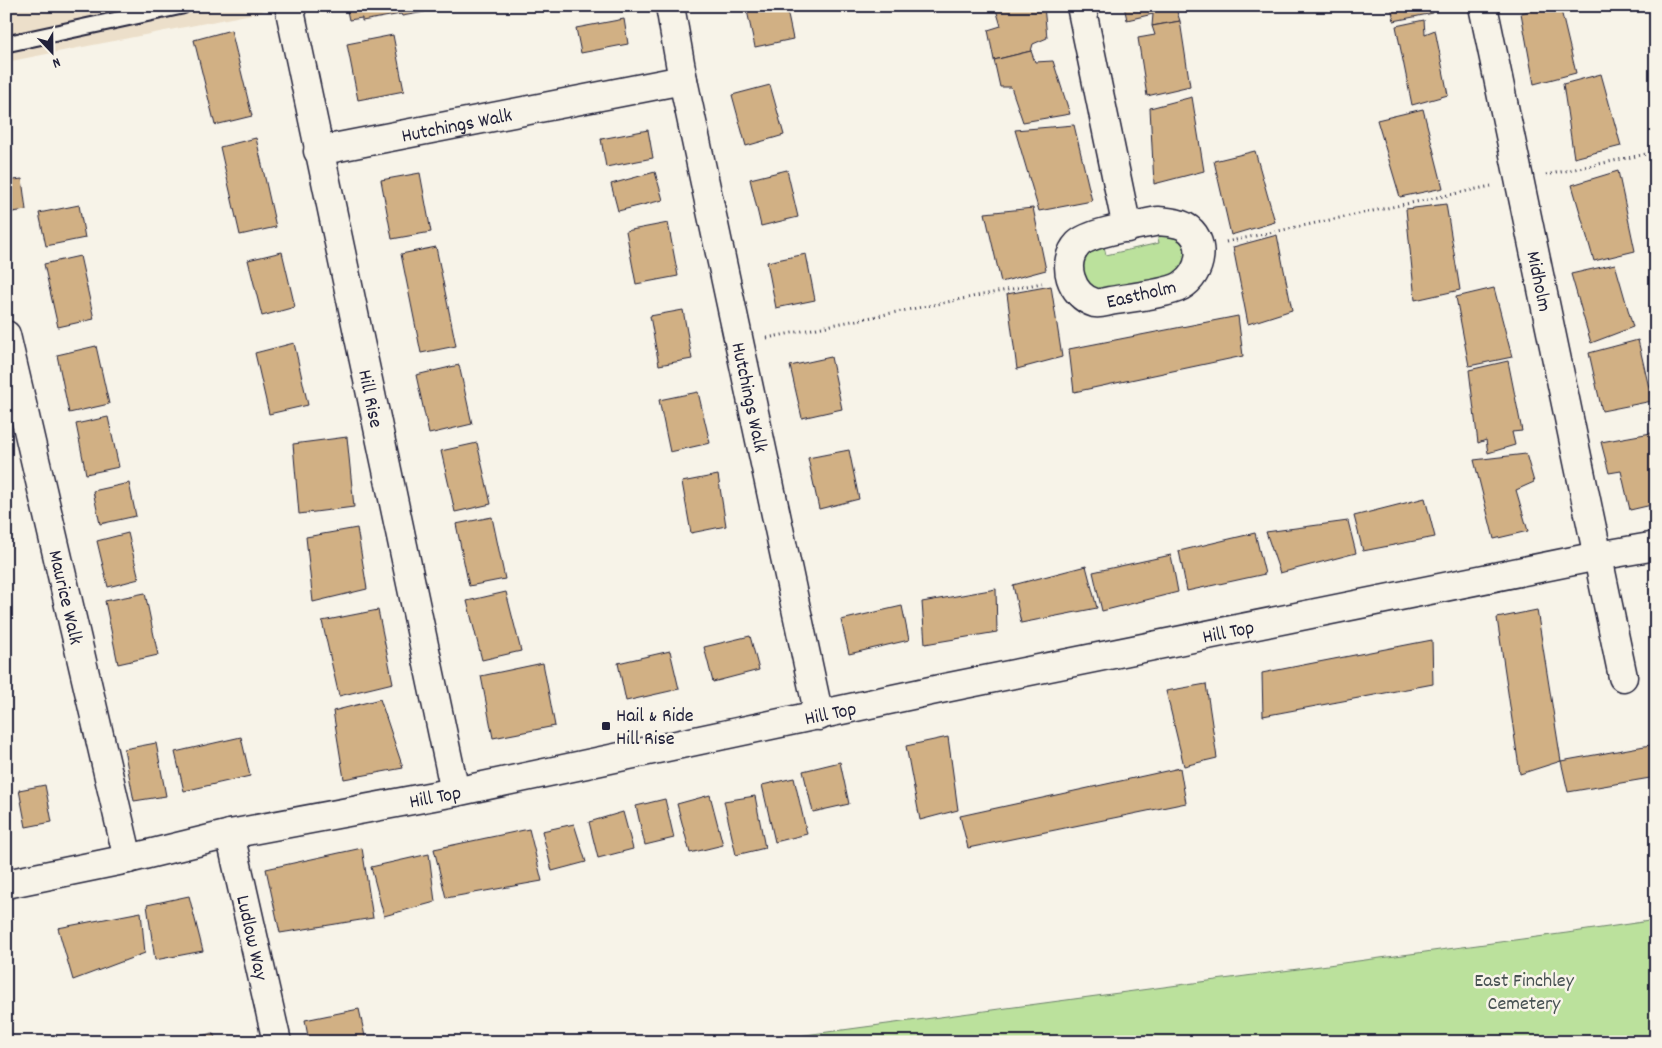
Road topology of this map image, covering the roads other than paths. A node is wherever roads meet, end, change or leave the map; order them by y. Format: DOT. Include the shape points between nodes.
graph roads {
  1 [pos="182,6"];
  2 [pos="289,6"];
  3 [pos="670,6"];
  4 [pos="1081,6"];
  5 [pos="1483,6"];
  6 [pos="6,44"];
  7 [pos="683,80"];
  8 [pos="318,151"];
  9 [pos="1127,228"];
  10 [pos="6,335"];
  11 [pos="1656,546"];
  12 [pos="1598,556"];
  13 [pos="1623,677"];
  14 [pos="819,716"];
  15 [pos="455,792"];
  16 [pos="230,834"];
  17 [pos="128,859"];
  18 [pos="6,884"];
  19 [pos="277,1042"];
  1 -- 6 [label="lane"];
  2 -- 8 [label="street, Hill Rise"];
  3 -- 7 [label="street, Hutchings Walk"];
  4 -- 9 [label="street"];
  5 -- 12 [label="street, Midholm"];
  7 -- 8 [label="street, Hutchings Walk"];
  7 -- 14 [label="street, Hutchings Walk"];
  8 -- 15 [label="street, Hill Rise"];
  9 -- 9 [label="street, Eastholm" via="1094,235 1079,243 1072,254 1070,278 1086,299 1097,304 1180,287 1197,268 1200,248 1196,236 1186,227 1158,221"];
  10 -- 17 [label="street, Maurice Walk"];
  11 -- 12 [label="street, Hill Top"];
  12 -- 13 [label="street, Midholm"];
  12 -- 14 [label="street, Hill Top"];
  14 -- 15 [label="street, Hill Top"];
  15 -- 16 [label="street, Hill Top"];
  16 -- 17 [label="street, Hill Top"];
  16 -- 19 [label="street, Ludlow Way"];
  17 -- 18 [label="street, Hill Top"];
}
